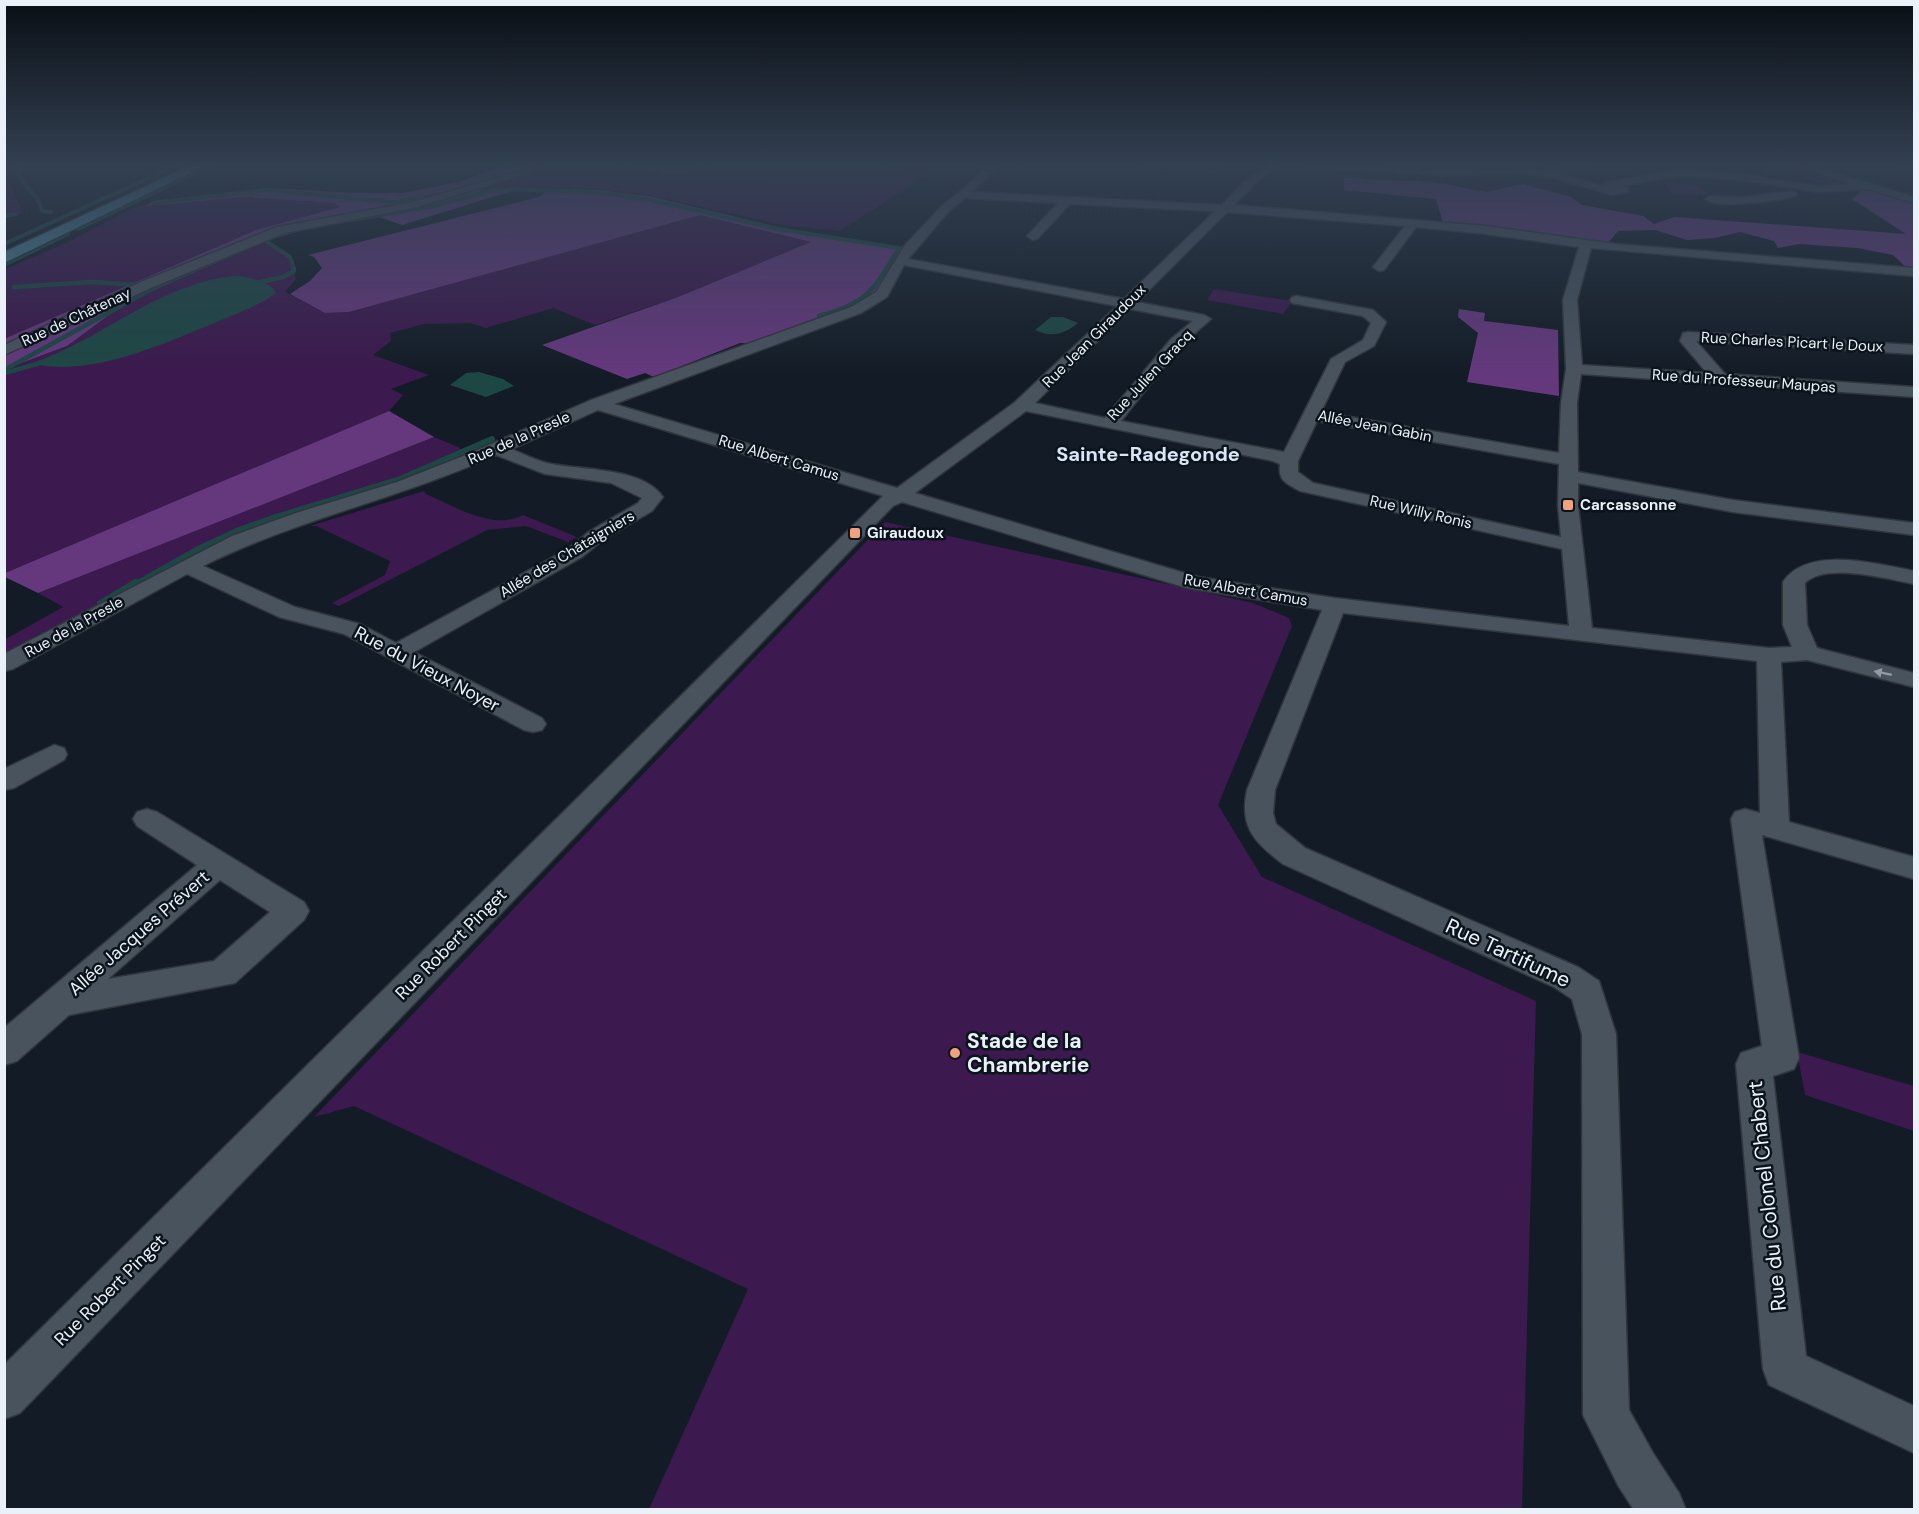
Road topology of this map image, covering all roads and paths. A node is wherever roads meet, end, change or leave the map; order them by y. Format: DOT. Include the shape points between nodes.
graph roads {
  1 [pos="37,235"];
  2 [pos="53,235"];
  3 [pos="270,235"];
  4 [pos="925,235"];
  5 [pos="1197,235"];
  6 [pos="1404,235"];
  7 [pos="1509,235"];
  8 [pos="1586,244"];
  9 [pos="4,250"];
  10 [pos="910,253"];
  11 [pos="4,258"];
  12 [pos="1379,267"];
  13 [pos="1914,272"];
  14 [pos="1298,300"];
  15 [pos="1126,303"];
  16 [pos="1914,349"];
  17 [pos="4,351"];
  18 [pos="1574,369"];
  19 [pos="1720,379"];
  20 [pos="1914,392"];
  21 [pos="597,404"];
  22 [pos="1023,405"];
  23 [pos="1311,415"];
  24 [pos="1109,424"];
  25 [pos="497,449"];
  26 [pos="1289,461"];
  27 [pos="1568,468"];
  28 [pos="900,495"];
  29 [pos="1914,529"];
  30 [pos="1571,545"];
  31 [pos="186,566"];
  32 [pos="1914,577"];
  33 [pos="1335,605"];
  34 [pos="1581,634"];
  35 [pos="397,652"];
  36 [pos="1807,653"];
  37 [pos="1769,655"];
  38 [pos="4,664"];
  39 [pos="1914,680"];
  40 [pos="532,724"];
  41 [pos="54,753"];
  42 [pos="4,781"];
  43 [pos="147,819"];
  44 [pos="1775,828"];
  45 [pos="218,864"];
  46 [pos="1914,868"];
  47 [pos="59,1002"];
  48 [pos="4,1050"];
  49 [pos="4,1397"];
  50 [pos="1914,1430"];
  51 [pos="1662,1509"];
  1 -- 9 [label="main road"];
  2 -- 11 [label="main road"];
  3 -- 17 [label="street, Rue de Châtenay" via="148,284"];
  4 -- 10 [label="street, Rue de la Presle"];
  5 -- 15 [label="street, Rue Jean Giraudoux"];
  6 -- 12 [label="street"];
  7 -- 8 [label="street"];
  8 -- 13 [label="street"];
  8 -- 18 [label="street" via="1585,272 1570,300"];
  10 -- 15 [label="street, Rue Julien Gracq"];
  10 -- 21 [label="street, Rue de la Presle" via="894,270 882,294 856,309"];
  14 -- 23 [label="street, Allée Jean Gabin" via="1368,313 1379,322 1369,343 1339,359"];
  15 -- 22 [label="street, Rue Jean Giraudoux"];
  15 -- 24 [label="street, Rue Julien Gracq" via="1209,315 1176,342"];
  16 -- 19 [label="street, Rue Charles Picart le Doux" via="1688,336"];
  18 -- 19 [label="street, Rue du Professeur Maupas"];
  18 -- 27 [label="street"];
  19 -- 20 [label="street, Rue du Professeur Maupas"];
  21 -- 25 [label="street, Rue de la Presle"];
  21 -- 28 [label="street, Rue Albert Camus"];
  22 -- 24 [label="street, Rue Julien Gracq"];
  22 -- 28 [label="street, Rue Jean Giraudoux"];
  23 -- 26 [label="street"];
  23 -- 27 [label="street, Allée Jean Gabin"];
  24 -- 26 [label="street"];
  25 -- 31 [label="street, Rue de la Presle" via="404,486 269,529"];
  25 -- 35 [label="street, Allée des Châtaigniers" via="541,467 604,476 644,489 653,497 645,507 575,553"];
  26 -- 30 [label="street, Rue Willy Ronis" via="1290,477 1307,487"];
  27 -- 29 [label="street, Allée Jean Gabin" via="1733,506"];
  27 -- 30 [label="street"];
  28 -- 33 [label="street, Rue Albert Camus" via="1195,583"];
  28 -- 49 [label="street, Rue Robert Pinget" via="886,502"];
  30 -- 34 [label="street"];
  31 -- 35 [label="street, Rue du Vieux Noyer" via="287,612 352,629"];
  31 -- 38 [label="street, Rue de la Presle"];
  32 -- 36 [label="street" via="1831,566 1802,572 1794,582 1795,624"];
  33 -- 34 [label="street, Rue Albert Camus"];
  33 -- 51 [label="street, Rue Tartifume" via="1261,790 1257,808 1262,827 1275,843 1294,855 1566,977 1587,991 1599,1034 1606,1415"];
  34 -- 37 [label="street, Rue Albert Camus"];
  35 -- 40 [label="street, Rue du Vieux Noyer"];
  36 -- 37 [label="street, Rue Albert Camus"];
  39 -- 36 [label="street, Rue Albert Camus, one-way"];
  37 -- 44 [label="street"];
  41 -- 42 [label="street"];
  43 -- 45 [label="street, Allée Jacques Prévert"];
  44 -- 46 [label="street"];
  44 -- 50 [label="street, Rue du Colonel Chabert" via="1745,819 1781,1058 1754,1064 1785,1369"];
  45 -- 47 [label="street, Allée Jacques Prévert"];
  45 -- 47 [label="street, Allée Jacques Prévert" via="293,911 223,973"];
  47 -- 48 [label="street, Allée Jacques Prévert"];
}
